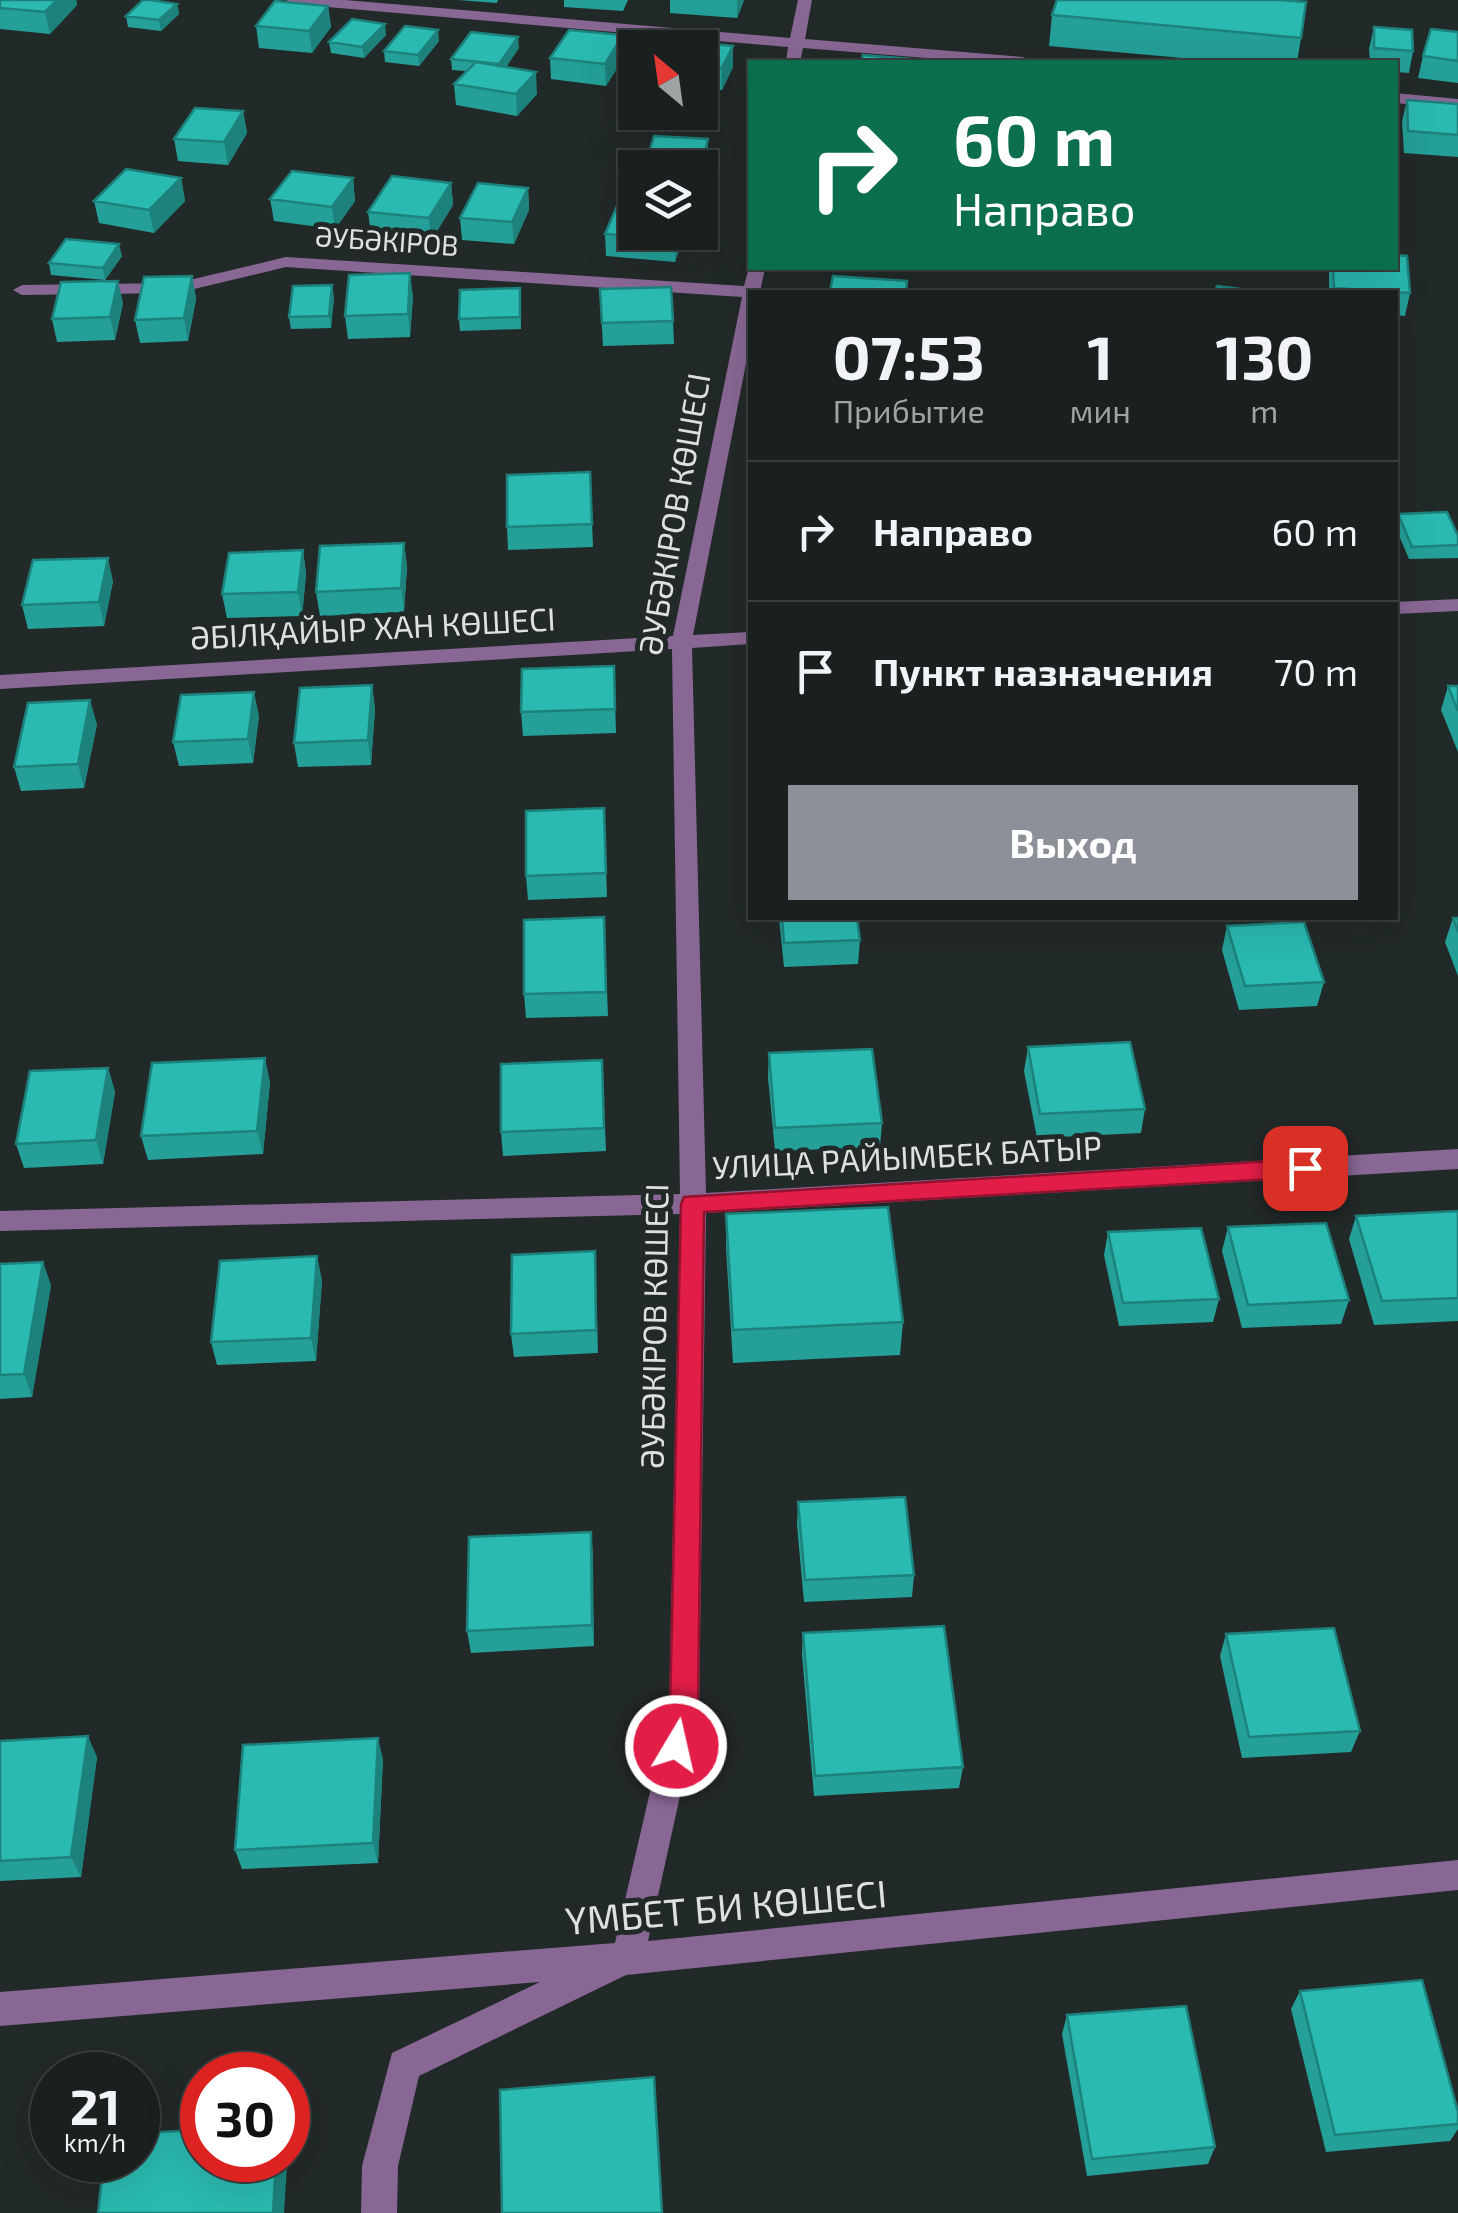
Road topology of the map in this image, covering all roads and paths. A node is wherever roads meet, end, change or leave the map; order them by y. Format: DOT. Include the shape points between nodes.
graph roads {
  1 [pos="292,0"];
  2 [pos="805,0"];
  3 [pos="796,41"];
  4 [pos="793,60"];
  5 [pos="1001,60"];
  6 [pos="1398,98"];
  7 [pos="1458,104"];
  8 [pos="22,290"];
  9 [pos="748,295"];
  10 [pos="748,305"];
  11 [pos="1458,605"];
  12 [pos="1398,608"];
  13 [pos="748,638"];
  14 [pos="682,641"];
  15 [pos="0,682"];
  16 [pos="1458,1159"];
  17 [pos="693,1204"];
  18 [pos="0,1221"];
  19 [pos="1458,1875"];
  20 [pos="628,1957"];
  21 [pos="0,2009"];
  22 [pos="379,2213"];
  1 -- 3 [label="street"];
  2 -- 3 [label="street"];
  3 -- 4 [label="street"];
  3 -- 5 [label="street"];
  6 -- 7 [label="street"];
  8 -- 9 [label="street, ӘУБӘКІРОВ" via="177,288 286,262"];
  10 -- 14 [label="street, ӘУБӘКІРОВ КӨШЕСІ"];
  11 -- 12 [label="street"];
  13 -- 14 [label="street, ӘБІЛҚАЙЫР ХАН КӨШЕСІ"];
  14 -- 15 [label="street, ӘБІЛҚАЙЫР ХАН КӨШЕСІ"];
  14 -- 17 [label="street, ӘУБӘКІРОВ КӨШЕСІ"];
  16 -- 17 [label="street, УЛИЦА РАЙЫМБЕК БАТЫР"];
  17 -- 18 [label="street, УЛИЦА РАЙЫМБЕК БАТЫР"];
  17 -- 20 [label="street, ӘУБӘКІРОВ КӨШЕСІ" via="684,1710"];
  19 -- 20 [label="street, ҮМБЕТ БИ КӨШЕСІ"];
  20 -- 21 [label="street, ҮМБЕТ БИ КӨШЕСІ"];
  20 -- 22 [label="street" via="404,2066 380,2166"];
}
